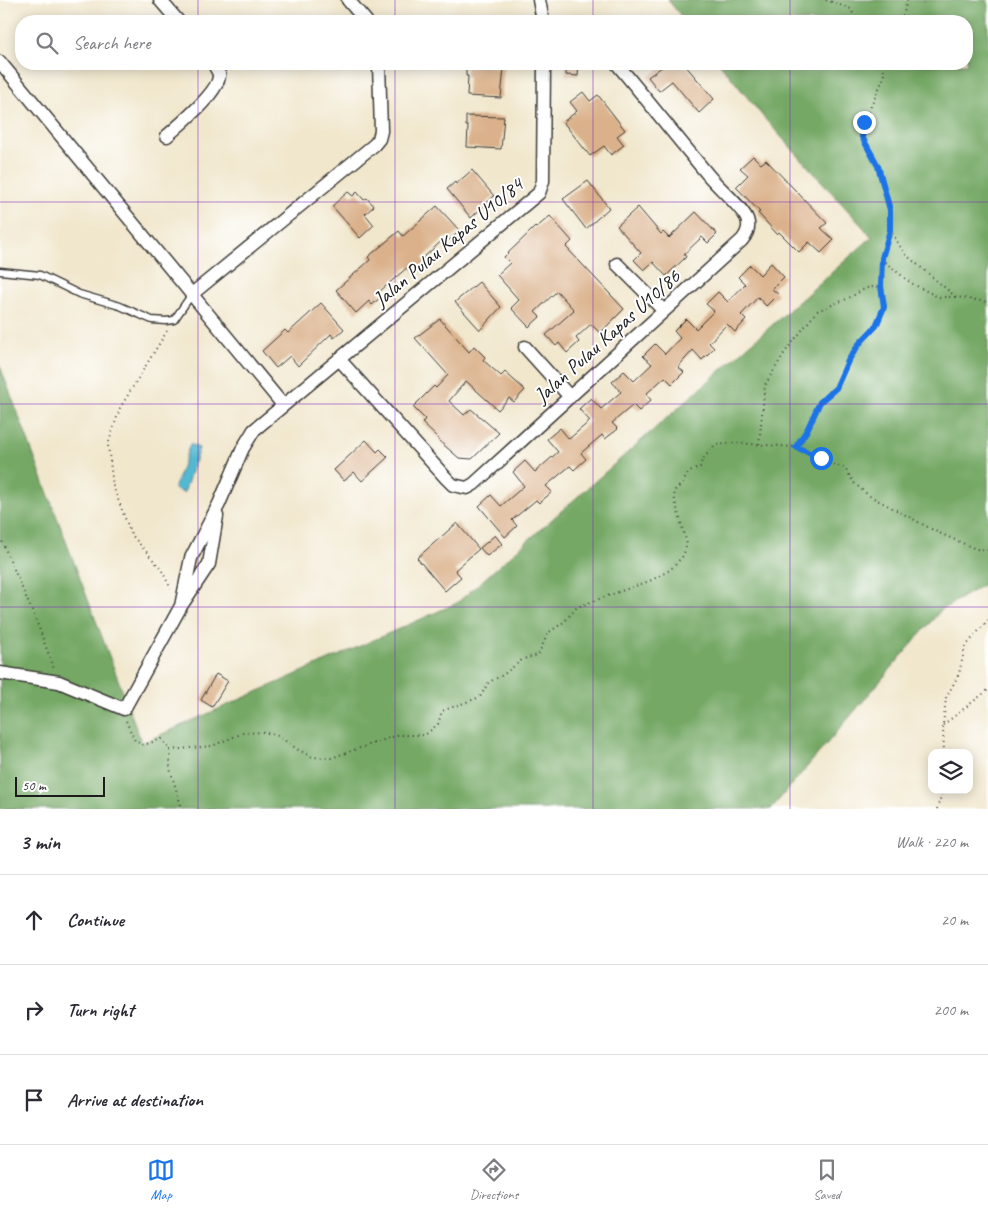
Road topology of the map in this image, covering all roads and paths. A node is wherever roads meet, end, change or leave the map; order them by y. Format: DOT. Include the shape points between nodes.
graph roads {
  1 [pos="160,0"];
  2 [pos="348,0"];
  3 [pos="540,0"];
  4 [pos="826,0"];
  5 [pos="907,0"];
  6 [pos="173,15"];
  7 [pos="361,15"];
  8 [pos="542,15"];
  9 [pos="853,15"];
  10 [pos="903,15"];
  11 [pos="0,62"];
  12 [pos="217,70"];
  13 [pos="379,70"];
  14 [pos="544,70"];
  15 [pos="622,70"];
  16 [pos="883,70"];
  17 [pos="167,136"];
  18 [pos="890,230"];
  19 [pos="882,258"];
  20 [pos="617,264"];
  21 [pos="0,271"];
  22 [pos="881,286"];
  23 [pos="192,294"];
  24 [pos="956,296"];
  25 [pos="988,302"];
  26 [pos="664,312"];
  27 [pos="174,320"];
  28 [pos="525,347"];
  29 [pos="339,359"];
  30 [pos="570,397"];
  31 [pos="283,405"];
  32 [pos="758,444"];
  33 [pos="796,447"];
  34 [pos="220,504"];
  35 [pos="0,537"];
  36 [pos="988,550"];
  37 [pos="181,606"];
  38 [pos="988,620"];
  39 [pos="0,673"];
  40 [pos="59,682"];
  41 [pos="988,690"];
  42 [pos="124,709"];
  43 [pos="943,725"];
  44 [pos="944,749"];
  45 [pos="170,750"];
  46 [pos="942,794"];
  47 [pos="182,809"];
  48 [pos="938,809"];
  1 -- 6 [label="street"];
  2 -- 7 [label="street"];
  3 -- 8 [label="street"];
  4 -- 9 [label="path" via="850,10"];
  5 -- 10 [label="path"];
  11 -- 23 [label="street"];
  12 -- 17 [label="street" via="217,85"];
  13 -- 23 [label="street" via="381,130 374,145"];
  14 -- 29 [label="street, Jalan Pulau Kapas U10/84" via="543,181 540,193"];
  15 -- 26 [label="street, Jalan Pulau Kapas U10/86" via="747,219 748,227 742,240"];
  16 -- 18 [label="path" via="884,77 864,122 862,137 878,166 890,210"];
  18 -- 19 [label="path"];
  18 -- 24 [label="path" via="905,254"];
  19 -- 22 [label="path"];
  19 -- 24 [label="path" via="911,284 938,297"];
  20 -- 26 [label="street"];
  21 -- 27 [label="lane" via="40,275 79,294 152,320"];
  22 -- 32 [label="path" via="866,288 817,311 785,352 765,385"];
  22 -- 33 [label="path" via="884,307 876,326 848,361 836,388 820,402"];
  23 -- 27 [label="lane"];
  23 -- 31 [label="street"];
  24 -- 25 [label="path"];
  26 -- 30 [label="street, Jalan Pulau Kapas U10/86"];
  27 -- 37 [label="path" via="120,408 108,445 113,486 131,534 160,570"];
  28 -- 30 [label="street"];
  29 -- 30 [label="street, Jalan Pulau Kapas U10/86" via="446,478 459,488 474,484"];
  29 -- 31 [label="street, Jalan Pulau Kapas U10/84"];
  31 -- 34 [label="street, Jalan Pulau Kapas U10/84" via="254,430"];
  32 -- 33 [label="path"];
  32 -- 45 [label="path" via="715,445 702,460 700,468 688,473 674,491 686,544 683,556 670,570 652,580 577,607 548,633 538,655 523,659 489,682 480,697 442,712 438,724 425,735 398,735 331,758 312,757 278,736 263,732 243,734 212,746"];
  33 -- 36 [label="path" via="845,468 854,483 868,496 937,532 976,549"];
  34 -- 37 [label="street" via="191,558"];
  34 -- 37 [label="street" via="209,564"];
  35 -- 40 [label="path"];
  37 -- 42 [label="street"];
  38 -- 43 [label="path" via="965,648 960,674 946,698"];
  39 -- 40 [label="street"];
  40 -- 42 [label="street"];
  41 -- 43 [label="path"];
  42 -- 45 [label="path" via="127,726 135,741 143,746 162,739"];
  43 -- 44 [label="path"];
  45 -- 47 [label="path" via="170,769"];
  46 -- 48 [label="path"];
}
